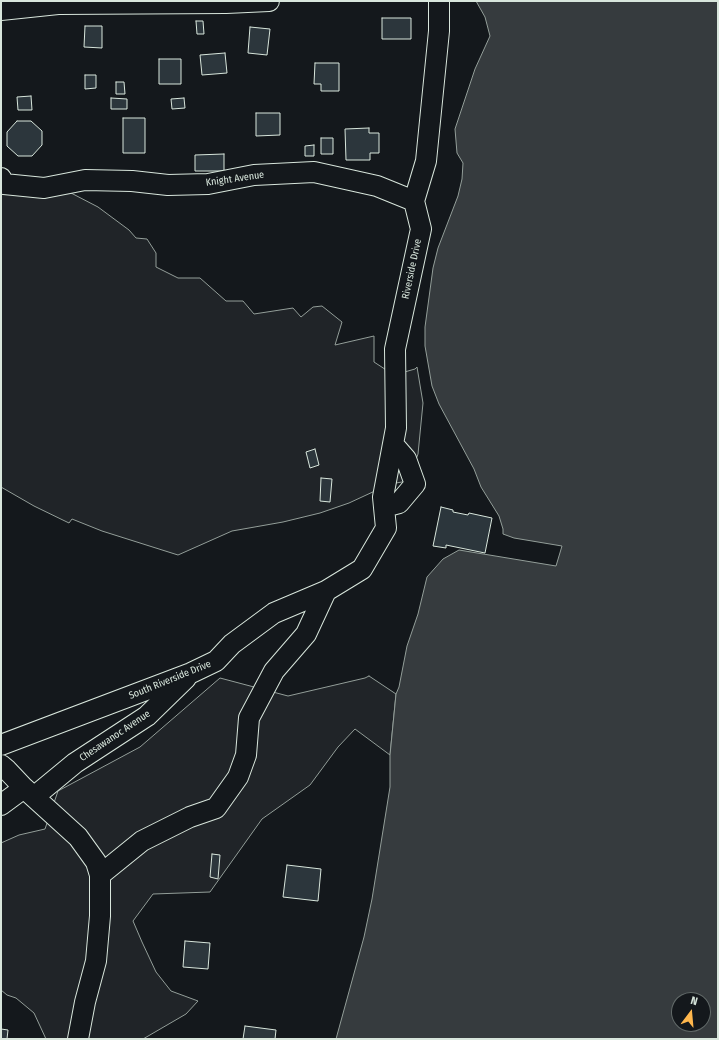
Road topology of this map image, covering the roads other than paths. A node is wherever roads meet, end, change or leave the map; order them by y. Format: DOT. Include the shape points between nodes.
graph roads {
  1 [pos="269,1"];
  2 [pos="438,2"];
  3 [pos="1,10"];
  4 [pos="3,181"];
  5 [pos="414,202"];
  6 [pos="393,444"];
  7 [pos="384,502"];
  8 [pos="326,591"];
  9 [pos="191,672"];
  10 [pos="1,745"];
  11 [pos="1,766"];
  12 [pos="1,783"];
  13 [pos="26,792"];
  14 [pos="1,805"];
  15 [pos="100,875"];
  16 [pos="78,1039"];
  1 -- 3 [label="street" via="58,4"];
  2 -- 5 [label="street" via="439,31 426,161"];
  4 -- 5 [label="street, Knight Avenue" via="44,188 85,180 208,184 254,175 314,172 377,186"];
  5 -- 6 [label="street, Riverside Drive" via="421,229 395,349 396,428"];
  6 -- 7 [label="street, Riverside Drive"];
  6 -- 7 [label="street" via="406,459 415,484 400,503"];
  7 -- 8 [label="street, South Riverside Drive" via="386,528 362,569"];
  8 -- 9 [label="street, South Riverside Drive" via="274,613 232,644 216,661"];
  8 -- 15 [label="street" via="306,634 274,671 249,718 246,755 238,777 216,808 190,817 142,841"];
  9 -- 10 [label="street, South Riverside Drive"];
  9 -- 13 [label="street, Chesawanoc Avenue" via="148,716 75,764"];
  11 -- 13 [label="street"];
  12 -- 13 [label="street"];
  13 -- 14 [label="street, Chesawanoc Avenue"];
  13 -- 15 [label="street" via="78,837 96,862"];
  15 -- 16 [label="street" via="96,961"];
}
